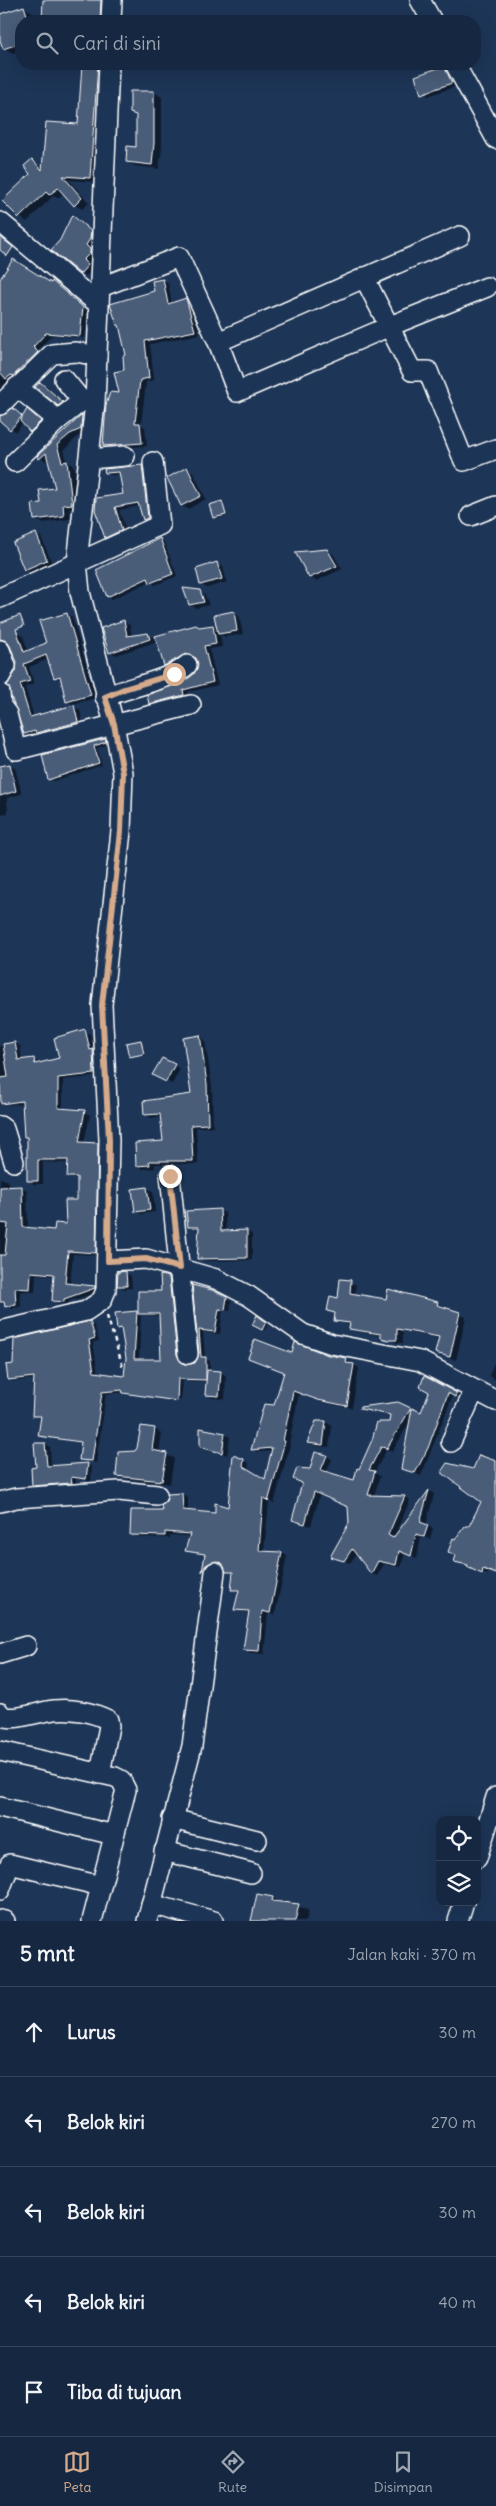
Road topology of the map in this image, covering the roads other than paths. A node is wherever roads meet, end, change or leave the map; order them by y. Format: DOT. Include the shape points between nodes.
graph roads {
  1 [pos="112,0"];
  2 [pos="420,0"];
  3 [pos="111,15"];
  4 [pos="429,15"];
  5 [pos="109,70"];
  6 [pos="458,70"];
  7 [pos="496,139"];
  8 [pos="0,222"];
  9 [pos="460,236"];
  10 [pos="364,277"];
  11 [pos="487,287"];
  12 [pos="99,295"];
  13 [pos="390,326"];
  14 [pos="218,342"];
  15 [pos="96,356"];
  16 [pos="64,379"];
  17 [pos="17,387"];
  18 [pos="88,402"];
  19 [pos="0,405"];
  20 [pos="58,420"];
  21 [pos="496,449"];
  22 [pos="125,456"];
  23 [pos="89,459"];
  24 [pos="14,462"];
  25 [pos="153,462"];
  26 [pos="496,506"];
  27 [pos="471,516"];
  28 [pos="77,562"];
  29 [pos="0,598"];
  30 [pos="0,650"];
  31 [pos="187,665"];
  32 [pos="0,677"];
  33 [pos="0,693"];
  34 [pos="105,697"];
  35 [pos="191,705"];
  36 [pos="114,724"];
  37 [pos="0,1126"];
  38 [pos="14,1162"];
  39 [pos="170,1176"];
  40 [pos="108,1261"];
  41 [pos="180,1268"];
  42 [pos="0,1331"];
  43 [pos="188,1354"];
  44 [pos="474,1391"];
  45 [pos="496,1401"];
  46 [pos="451,1442"];
  47 [pos="157,1495"];
  48 [pos="0,1502"];
  49 [pos="215,1572"];
  50 [pos="26,1646"];
  51 [pos="0,1654"];
  52 [pos="0,1713"];
  53 [pos="0,1751"];
  54 [pos="100,1774"];
  55 [pos="496,1797"];
  56 [pos="0,1807"];
  57 [pos="172,1818"];
  58 [pos="114,1835"];
  59 [pos="257,1840"];
  60 [pos="481,1845"];
  61 [pos="164,1851"];
  62 [pos="251,1873"];
  63 [pos="101,1886"];
  64 [pos="0,1890"];
  65 [pos="463,1906"];
  66 [pos="149,1913"];
  67 [pos="0,1920"];
  68 [pos="5,1921"];
  69 [pos="92,1921"];
  70 [pos="214,1921"];
  71 [pos="458,1921"];
  1 -- 3 [label="street"];
  2 -- 4 [label="street"];
  5 -- 12 [label="street"];
  6 -- 7 [label="street"];
  8 -- 12 [label="street"];
  9 -- 10 [label="street"];
  10 -- 13 [label="street"];
  10 -- 14 [label="street"];
  11 -- 13 [label="street"];
  12 -- 14 [label="street" via="179,257"];
  12 -- 15 [label="street"];
  13 -- 14 [label="street" via="237,392"];
  13 -- 21 [label="street" via="412,371 428,371 464,461"];
  15 -- 17 [label="street" via="76,352 52,354"];
  15 -- 18 [label="street"];
  16 -- 18 [label="street"];
  17 -- 19 [label="street"];
  17 -- 20 [label="street"];
  18 -- 20 [label="street"];
  18 -- 23 [label="street"];
  20 -- 24 [label="street"];
  22 -- 23 [label="street"];
  23 -- 28 [label="street"];
  25 -- 28 [label="street" via="160,525"];
  26 -- 27 [label="street"];
  28 -- 29 [label="street"];
  28 -- 34 [label="street" via="80,592"];
  30 -- 32 [label="street" via="6,666"];
  31 -- 34 [label="street" via="174,674"];
  33 -- 36 [label="street" via="1,706 8,714 16,750"];
  34 -- 36 [label="street"];
  35 -- 36 [label="street"];
  36 -- 40 [label="street" via="123,773 121,831 102,1005 109,1140"];
  37 -- 38 [label="street" via="4,1129"];
  39 -- 41 [label="street"];
  40 -- 41 [label="street" via="146,1259"];
  40 -- 42 [label="street" via="102,1300 86,1311"];
  41 -- 43 [label="street"];
  41 -- 44 [label="street" via="216,1279 250,1296 303,1334 332,1344 420,1362 452,1376"];
  44 -- 45 [label="street"];
  44 -- 46 [label="street"];
  47 -- 48 [label="street" via="119,1491 16,1498"];
  49 -- 57 [label="street" via="192,1746"];
  50 -- 51 [label="street"];
  52 -- 54 [label="street" via="11,1718 56,1709 79,1711 108,1720"];
  53 -- 54 [label="street"];
  54 -- 58 [label="street" via="120,1780 126,1790"];
  55 -- 60 [label="street"];
  56 -- 58 [label="street"];
  57 -- 59 [label="street"];
  57 -- 61 [label="street"];
  58 -- 63 [label="street"];
  61 -- 62 [label="street"];
  61 -- 66 [label="street"];
  63 -- 64 [label="street" via="10,1864"];
  63 -- 69 [label="street"];
  65 -- 71 [label="street"];
  66 -- 70 [label="street"];
  67 -- 68 [label="street"];
}
